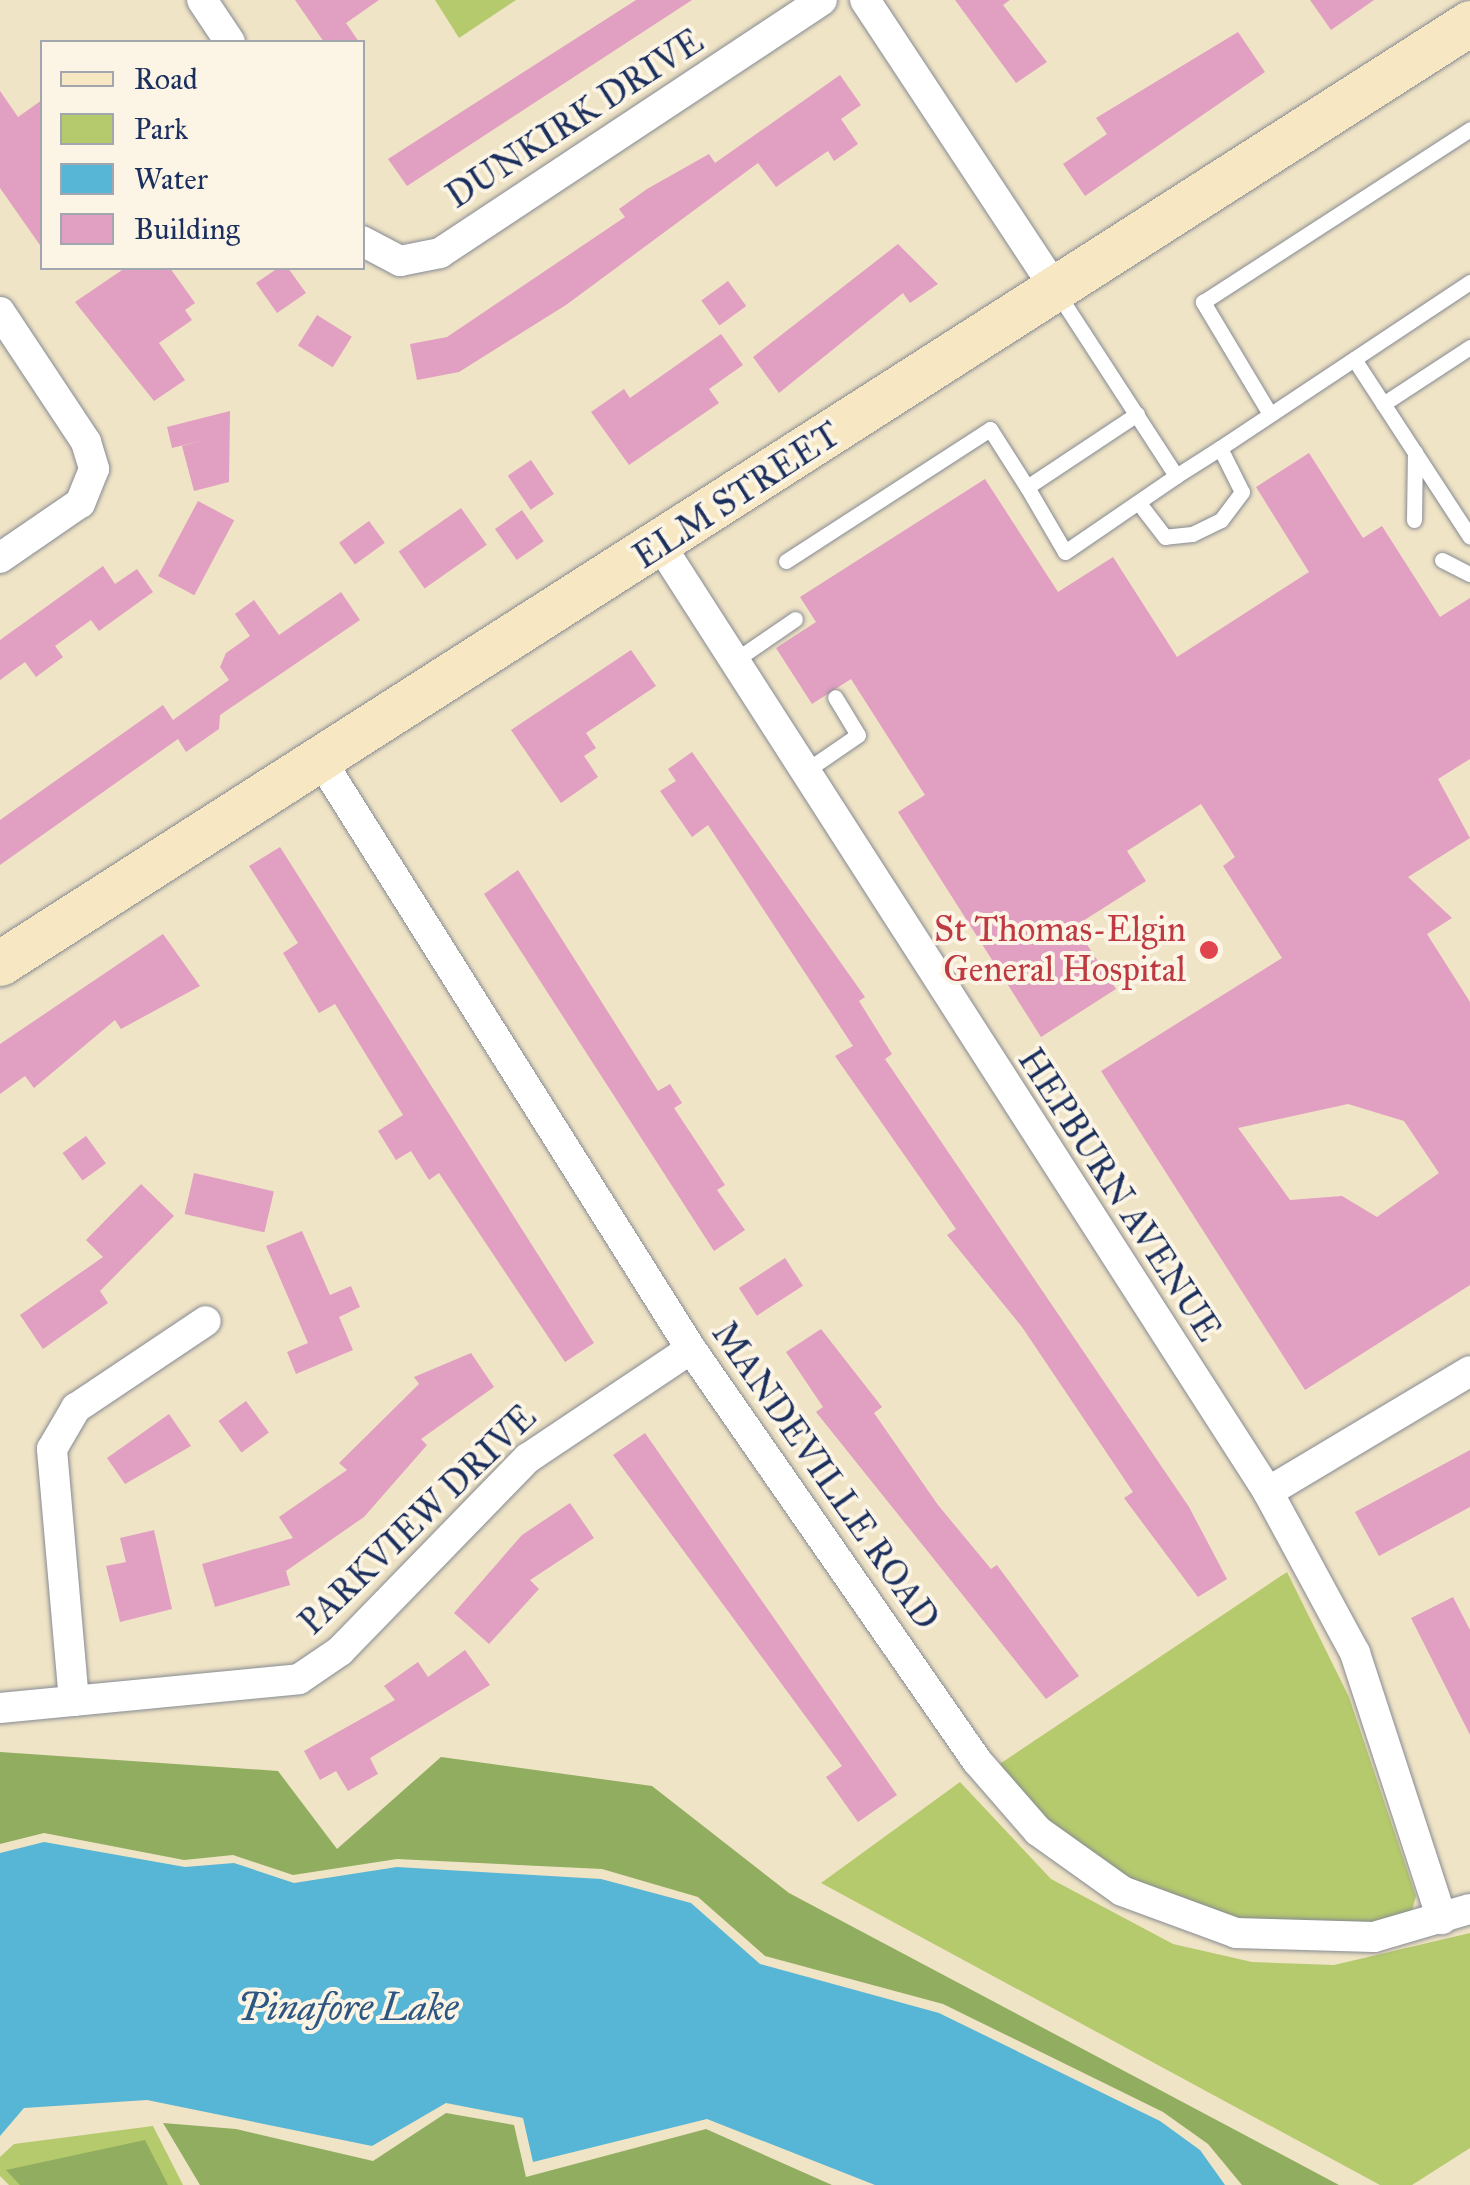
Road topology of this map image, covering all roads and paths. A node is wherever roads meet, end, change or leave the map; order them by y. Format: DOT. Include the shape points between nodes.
graph roads {
  1 [pos="202,0"];
  2 [pos="822,0"];
  3 [pos="865,0"];
  4 [pos="1470,23"];
  5 [pos="229,40"];
  6 [pos="1470,129"];
  7 [pos="365,243"];
  8 [pos="1470,282"];
  9 [pos="1056,290"];
  10 [pos="0,312"];
  11 [pos="1470,347"];
  12 [pos="1354,359"];
  13 [pos="1384,404"];
  14 [pos="1137,414"];
  15 [pos="1270,414"];
  16 [pos="1220,448"];
  17 [pos="1415,452"];
  18 [pos="1176,476"];
  19 [pos="1027,487"];
  20 [pos="1138,502"];
  21 [pos="1465,518"];
  22 [pos="1414,520"];
  23 [pos="1470,537"];
  24 [pos="661,546"];
  25 [pos="0,558"];
  26 [pos="1442,560"];
  27 [pos="786,561"];
  28 [pos="1470,574"];
  29 [pos="795,619"];
  30 [pos="734,661"];
  31 [pos="835,697"];
  32 [pos="320,758"];
  33 [pos="804,772"];
  34 [pos="0,963"];
  35 [pos="206,1321"];
  36 [pos="690,1349"];
  37 [pos="1470,1371"];
  38 [pos="1268,1492"];
  39 [pos="74,1701"];
  40 [pos="0,1708"];
  41 [pos="1456,1914"];
  1 -- 5 [label="street"];
  2 -- 7 [label="street, DUNKIRK DRIVE" via="440,253 400,261"];
  3 -- 9 [label="street"];
  4 -- 9 [label="main road, ELM STREET"];
  6 -- 15 [label="lane" via="1203,302"];
  8 -- 12 [label="lane"];
  9 -- 14 [label="lane"];
  9 -- 24 [label="main road, ELM STREET"];
  10 -- 25 [label="street" via="86,442 94,469 80,503"];
  11 -- 13 [label="lane"];
  12 -- 13 [label="lane"];
  12 -- 15 [label="lane"];
  13 -- 17 [label="lane"];
  14 -- 18 [label="lane"];
  14 -- 19 [label="lane"];
  15 -- 16 [label="lane"];
  16 -- 18 [label="lane"];
  16 -- 20 [label="lane" via="1242,492 1221,520 1165,537"];
  17 -- 21 [label="lane"];
  17 -- 22 [label="lane"];
  18 -- 20 [label="lane"];
  19 -- 20 [label="lane" via="1064,552"];
  19 -- 27 [label="lane" via="990,428"];
  21 -- 23 [label="lane"];
  24 -- 30 [label="street, HEPBURN AVENUE"];
  24 -- 32 [label="main road, ELM STREET"];
  26 -- 28 [label="lane"];
  29 -- 30 [label="lane"];
  30 -- 33 [label="street, HEPBURN AVENUE"];
  31 -- 33 [label="lane" via="858,734"];
  32 -- 34 [label="main road, ELM STREET"];
  32 -- 36 [label="street, MANDEVILLE ROAD"];
  33 -- 38 [label="street, HEPBURN AVENUE"];
  35 -- 39 [label="street" via="76,1408 52,1449"];
  36 -- 39 [label="street, PARKVIEW DRIVE" via="528,1458 310,1673 257,1687"];
  36 -- 41 [label="street, MANDEVILLE ROAD" via="977,1761 1076,1864 1169,1914 1236,1933 1374,1937"];
  37 -- 38 [label="street"];
  38 -- 41 [label="street, HEPBURN AVENUE" via="1354,1652"];
  39 -- 40 [label="street, PARKVIEW DRIVE"];
}
